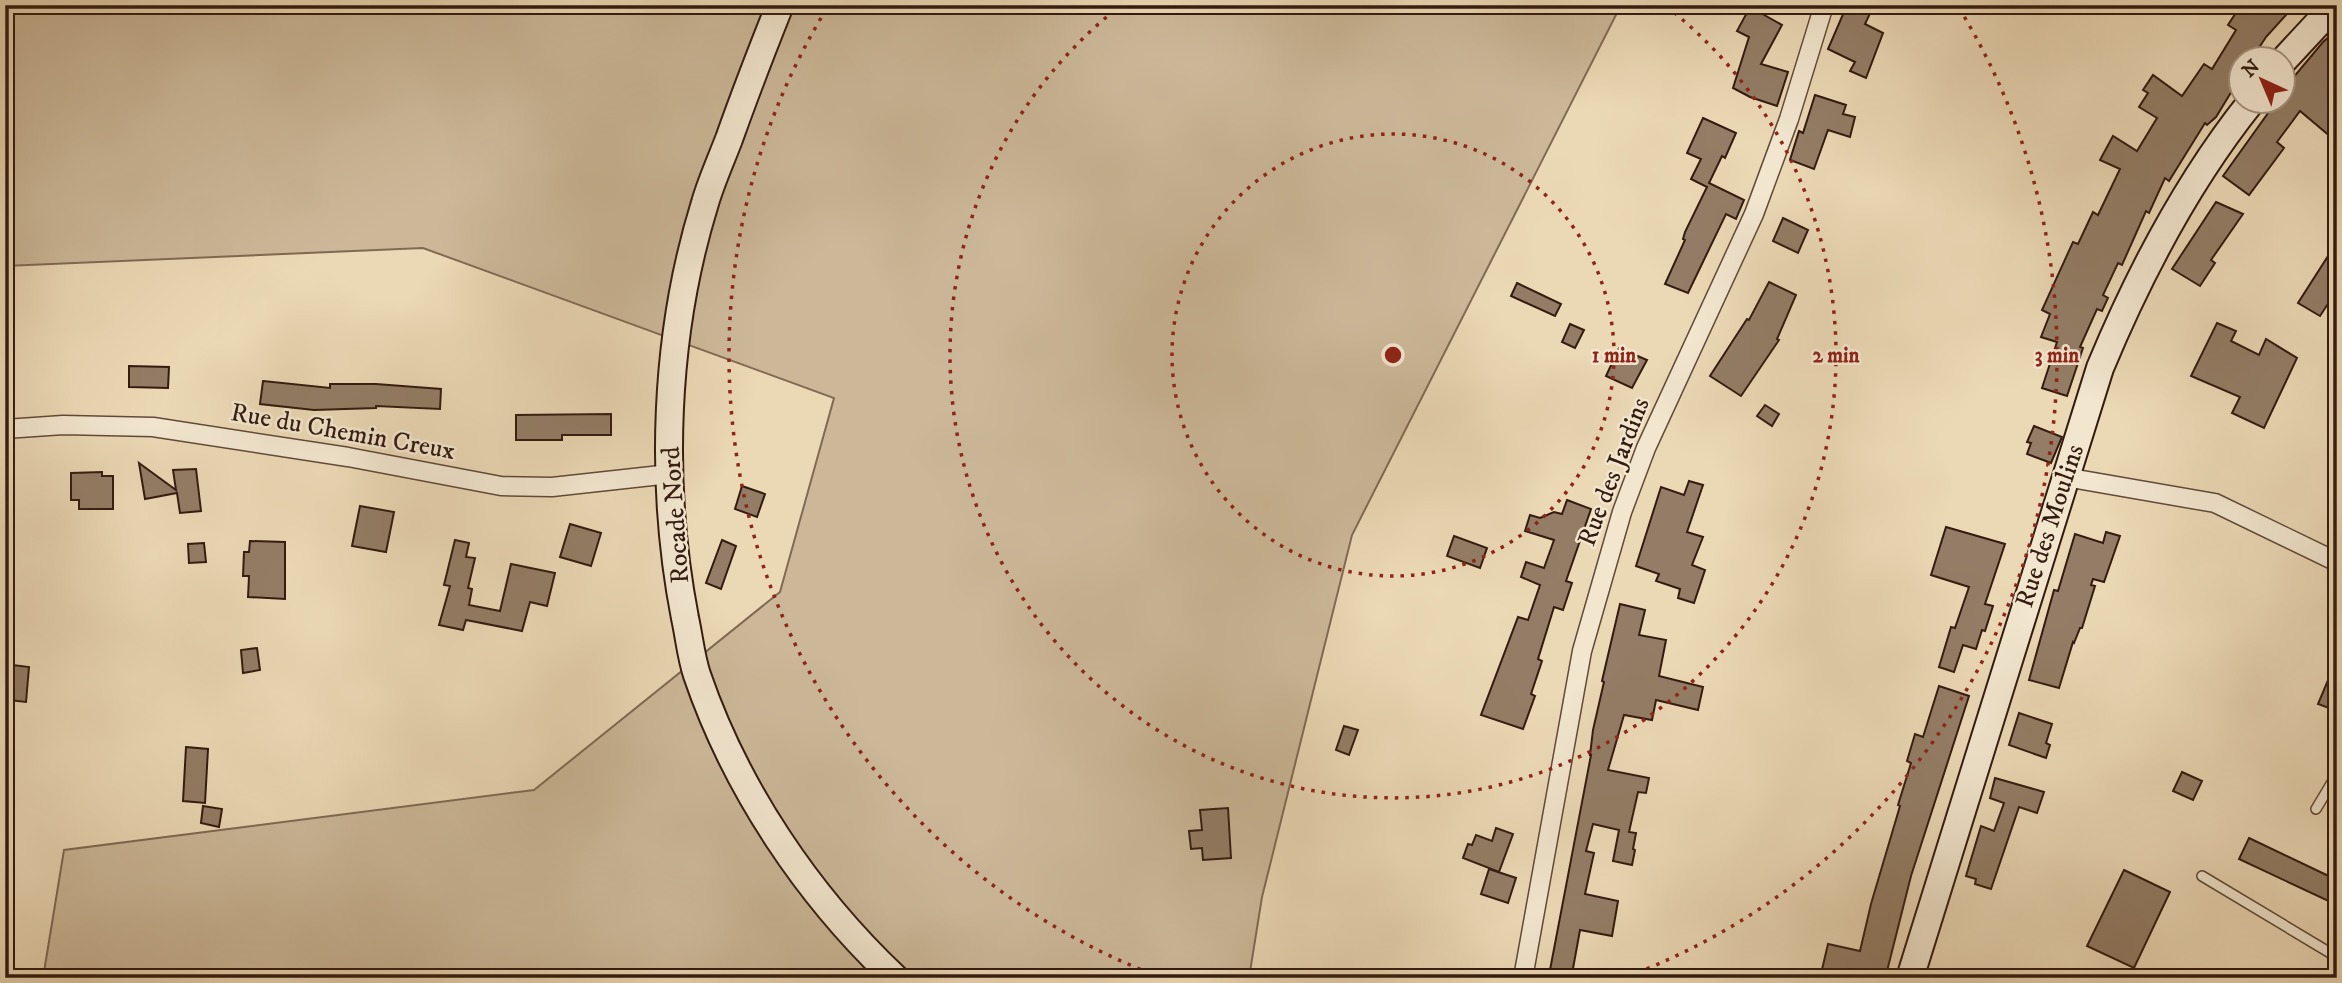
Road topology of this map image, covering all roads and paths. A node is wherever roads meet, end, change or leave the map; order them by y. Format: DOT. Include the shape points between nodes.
graph roads {
  1 [pos="780,5"];
  2 [pos="1824,5"];
  3 [pos="2335,5"];
  4 [pos="2296,48"];
  5 [pos="2240,116"];
  6 [pos="5,429"];
  7 [pos="670,474"];
  8 [pos="2065,477"];
  9 [pos="2337,562"];
  10 [pos="2337,774"];
  11 [pos="2316,809"];
  12 [pos="2202,876"];
  13 [pos="2337,957"];
  14 [pos="895,978"];
  15 [pos="1524,978"];
  16 [pos="1910,978"];
  1 -- 7 [label="main road, Rocade Nord" via="705,203 689,267 670,388"];
  2 -- 15 [label="street, Rue des Jardins" via="1754,214 1646,448 1622,512 1582,651"];
  3 -- 4 [label="main road"];
  5 -- 8 [label="main road, Rue des Moulins" via="2190,188 2139,280 2100,368"];
  6 -- 7 [label="street, Rue du Chemin Creux" via="153,427 501,486 552,487"];
  7 -- 14 [label="main road, Rocade Nord" via="678,581 696,672 723,742 804,876"];
  8 -- 9 [label="street" via="2215,503"];
  8 -- 16 [label="main road, Rue des Moulins"];
  10 -- 11 [label="lane"];
  12 -- 13 [label="lane"];
}
